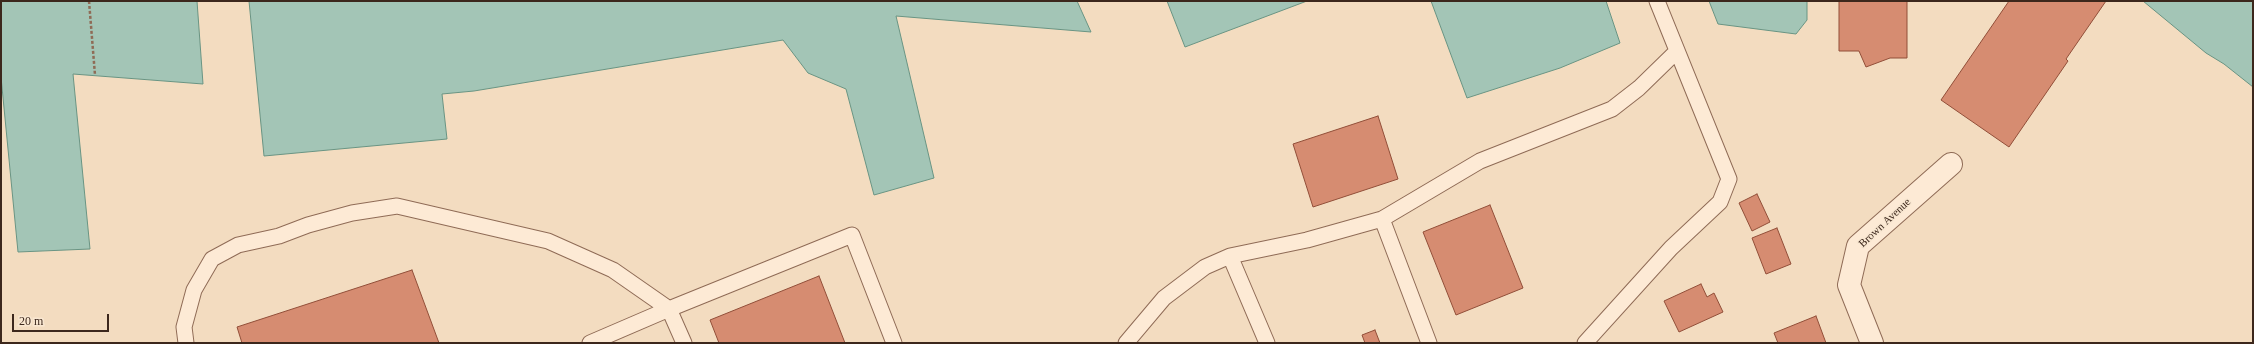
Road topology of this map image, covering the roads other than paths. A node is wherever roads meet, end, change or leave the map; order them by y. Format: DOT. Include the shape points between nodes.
graph roads {
  1 [pos="1657,1"];
  2 [pos="1677,51"];
  3 [pos="1951,164"];
  4 [pos="1382,219"];
  5 [pos="1230,256"];
  6 [pos="669,309"];
  7 [pos="186,343"];
  8 [pos="590,343"];
  9 [pos="684,343"];
  10 [pos="894,343"];
  11 [pos="1126,343"];
  12 [pos="1267,343"];
  13 [pos="1430,343"];
  14 [pos="1585,343"];
  15 [pos="1872,343"];
  1 -- 2 [label="lane"];
  2 -- 4 [label="lane" via="1612,109 1480,161"];
  2 -- 14 [label="lane" via="1729,179 1720,202 1671,248"];
  3 -- 15 [label="street, Brown Avenue" via="1858,246 1849,285"];
  4 -- 5 [label="lane" via="1307,240"];
  4 -- 13 [label="lane"];
  5 -- 11 [label="lane" via="1205,267 1164,298"];
  5 -- 12 [label="lane"];
  6 -- 7 [label="lane" via="613,270 548,242 397,206 352,213 279,236 238,245 212,259 194,290 184,327"];
  6 -- 8 [label="lane"];
  6 -- 9 [label="lane"];
  6 -- 10 [label="lane" via="852,235"];
}
